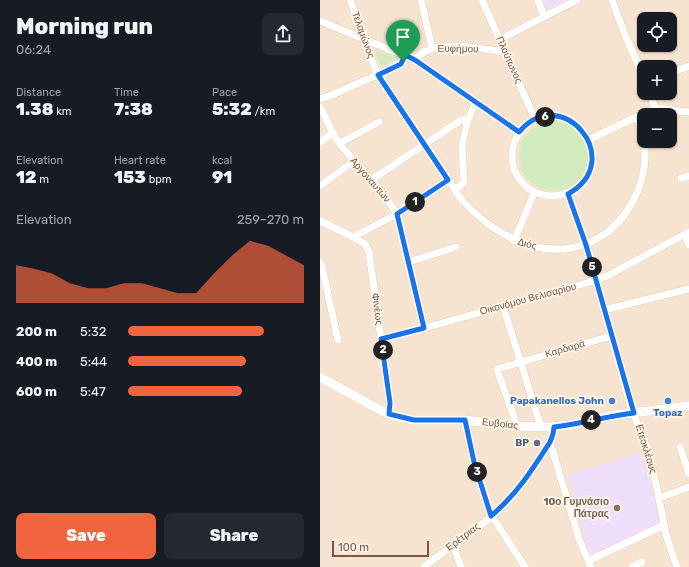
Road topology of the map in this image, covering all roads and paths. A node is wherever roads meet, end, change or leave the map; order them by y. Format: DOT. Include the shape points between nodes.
graph roads {
  1 [pos="350,0"];
  2 [pos="421,0"];
  3 [pos="482,0"];
  4 [pos="538,0"];
  5 [pos="577,0"];
  6 [pos="612,0"];
  7 [pos="544,17"];
  8 [pos="320,21"];
  9 [pos="365,40"];
  10 [pos="500,40"];
  11 [pos="432,48"];
  12 [pos="505,52"];
  13 [pos="405,55"];
  14 [pos="415,60"];
  15 [pos="637,62"];
  16 [pos="689,66"];
  17 [pos="677,70"];
  18 [pos="378,75"];
  19 [pos="320,99"];
  20 [pos="652,100"];
  21 [pos="476,101"];
  22 [pos="320,107"];
  23 [pos="655,108"];
  24 [pos="677,111"];
  25 [pos="689,112"];
  26 [pos="637,117"];
  27 [pos="468,119"];
  28 [pos="536,119"];
  29 [pos="379,122"];
  30 [pos="519,132"];
  31 [pos="333,133"];
  32 [pos="588,140"];
  33 [pos="320,142"];
  34 [pos="340,143"];
  35 [pos="425,144"];
  36 [pos="644,148"];
  37 [pos="354,161"];
  38 [pos="689,176"];
  39 [pos="681,178"];
  40 [pos="371,180"];
  41 [pos="448,180"];
  42 [pos="320,186"];
  43 [pos="455,190"];
  44 [pos="534,193"];
  45 [pos="568,194"];
  46 [pos="397,214"];
  47 [pos="320,221"];
  48 [pos="687,233"];
  49 [pos="353,237"];
  50 [pos="514,241"];
  51 [pos="689,244"];
  52 [pos="586,245"];
  53 [pos="456,247"];
  54 [pos="320,262"];
  55 [pos="409,262"];
  56 [pos="596,280"];
  57 [pos="689,289"];
  58 [pos="503,306"];
  59 [pos="604,310"];
  60 [pos="424,328"];
  61 [pos="611,336"];
  62 [pos="381,339"];
  63 [pos="338,340"];
  64 [pos="520,362"];
  65 [pos="320,377"];
  66 [pos="689,406"];
  67 [pos="634,413"];
  68 [pos="389,414"];
  69 [pos="465,420"];
  70 [pos="517,426"];
  71 [pos="541,427"];
  72 [pos="554,427"];
  73 [pos="550,442"];
  74 [pos="680,447"];
  75 [pos="689,474"];
  76 [pos="689,487"];
  77 [pos="659,498"];
  78 [pos="491,516"];
  79 [pos="664,524"];
  80 [pos="453,545"];
  81 [pos="642,562"];
  82 [pos="590,564"];
  83 [pos="424,567"];
  84 [pos="461,567"];
  85 [pos="524,567"];
  86 [pos="632,567"];
  87 [pos="677,567"];
  1 -- 9 [label="street, Τελαμώνος"];
  2 -- 11 [label="street"];
  3 -- 10 [label="street, Πλούτωνος"];
  4 -- 7 [label="street"];
  5 -- 7 [label="street"];
  6 -- 15 [label="street"];
  7 -- 10 [label="street"];
  8 -- 9 [label="street"];
  9 -- 13 [label="street"];
  9 -- 18 [label="street, Τελαμώνος"];
  10 -- 12 [label="street, Πλούτωνος"];
  11 -- 12 [label="street, Ευφήμου" via="443,46"];
  11 -- 14 [label="street, Ευφήμου" via="421,53"];
  12 -- 28 [label="street, Πλούτωνος"];
  13 -- 14 [label="street"];
  13 -- 18 [label="street" via="401,64"];
  14 -- 21 [label="street"];
  16 -- 17 [label="street"];
  18 -- 19 [label="street"];
  18 -- 35 [label="street, Τελαμώνος"];
  20 -- 23 [label="street"];
  21 -- 27 [label="street"];
  21 -- 30 [label="street"];
  22 -- 31 [label="street, Αργοναυτών"];
  24 -- 25 [label="street"];
  26 -- 32 [label="street"];
  27 -- 35 [label="street" via="461,120"];
  27 -- 43 [label="street" via="462,146 464,182"];
  28 -- 30 [label="street"];
  28 -- 32 [label="street" via="550,116 564,118 579,126"];
  29 -- 34 [label="street"];
  30 -- 44 [label="street" via="512,146 512,162 522,183"];
  31 -- 33 [label="street"];
  31 -- 34 [label="street, Αργοναυτών"];
  32 -- 45 [label="street" via="592,154 590,169 583,182"];
  34 -- 37 [label="street, Αργοναυτών"];
  35 -- 40 [label="street"];
  35 -- 41 [label="street, Τελαμώνος"];
  36 -- 52 [label="street, Διός" via="642,177 630,207 611,229"];
  37 -- 40 [label="street, Αργοναυτών"];
  37 -- 42 [label="street"];
  38 -- 39 [label="street"];
  40 -- 46 [label="street, Αργοναυτών"];
  41 -- 43 [label="street, Τελαμώνος"];
  41 -- 46 [label="street"];
  43 -- 50 [label="street, Διός" via="463,202"];
  44 -- 45 [label="street" via="551,197"];
  44 -- 50 [label="street"];
  45 -- 52 [label="street, Ετεοκλέους"];
  46 -- 49 [label="street"];
  46 -- 55 [label="street, Αργοναυτών"];
  47 -- 49 [label="street, Φινέως"];
  48 -- 51 [label="street"];
  48 -- 56 [label="street, Οικονόμου Βελισαρίου"];
  49 -- 62 [label="street, Φινέως" via="363,242 369,252"];
  50 -- 52 [label="street, Διός" via="551,249"];
  52 -- 56 [label="street, Ετεοκλέους"];
  53 -- 55 [label="street"];
  54 -- 63 [label="street"];
  55 -- 60 [label="street, Αργοναυτών"];
  56 -- 58 [label="street, Οικονόμου Βελισαρίου"];
  56 -- 59 [label="street, Ετεοκλέους"];
  57 -- 59 [label="street"];
  58 -- 60 [label="street, Οικονόμου Βελισαρίου"];
  58 -- 64 [label="street"];
  59 -- 61 [label="street, Ετεοκλέους"];
  60 -- 62 [label="street, Οικονόμου Βελισαρίου"];
  61 -- 64 [label="street, Καρδαρά"];
  61 -- 67 [label="street, Ετεοκλέους"];
  62 -- 68 [label="street, Φινέως" via="390,403"];
  64 -- 70 [label="street, Καρδαρά" via="497,369"];
  64 -- 71 [label="street"];
  65 -- 68 [label="main road, Ευβοίας"];
  66 -- 67 [label="main road, Ευβοίας"];
  67 -- 72 [label="main road, Ευβοίας"];
  67 -- 77 [label="street, Ετεοκλέους" via="646,442"];
  68 -- 69 [label="main road, Ευβοίας" via="414,420"];
  69 -- 70 [label="main road, Ευβοίας"];
  69 -- 78 [label="street" via="474,462"];
  70 -- 71 [label="main road, Ευβοίας"];
  71 -- 72 [label="main road, Ευβοίας"];
  72 -- 73 [label="street, Ερέτριας"];
  73 -- 78 [label="street, Ερέτριας" via="521,486"];
  73 -- 82 [label="street" via="572,517"];
  74 -- 75 [label="street"];
  76 -- 77 [label="street"];
  77 -- 79 [label="street, Ετεοκλέους"];
  78 -- 80 [label="street, Ερέτριας"];
  78 -- 85 [label="street"];
  79 -- 82 [label="street"];
  79 -- 87 [label="street, Ετεοκλέους"];
  80 -- 83 [label="street, Ερέτριας"];
  80 -- 84 [label="street"];
  81 -- 86 [label="street"];
}
